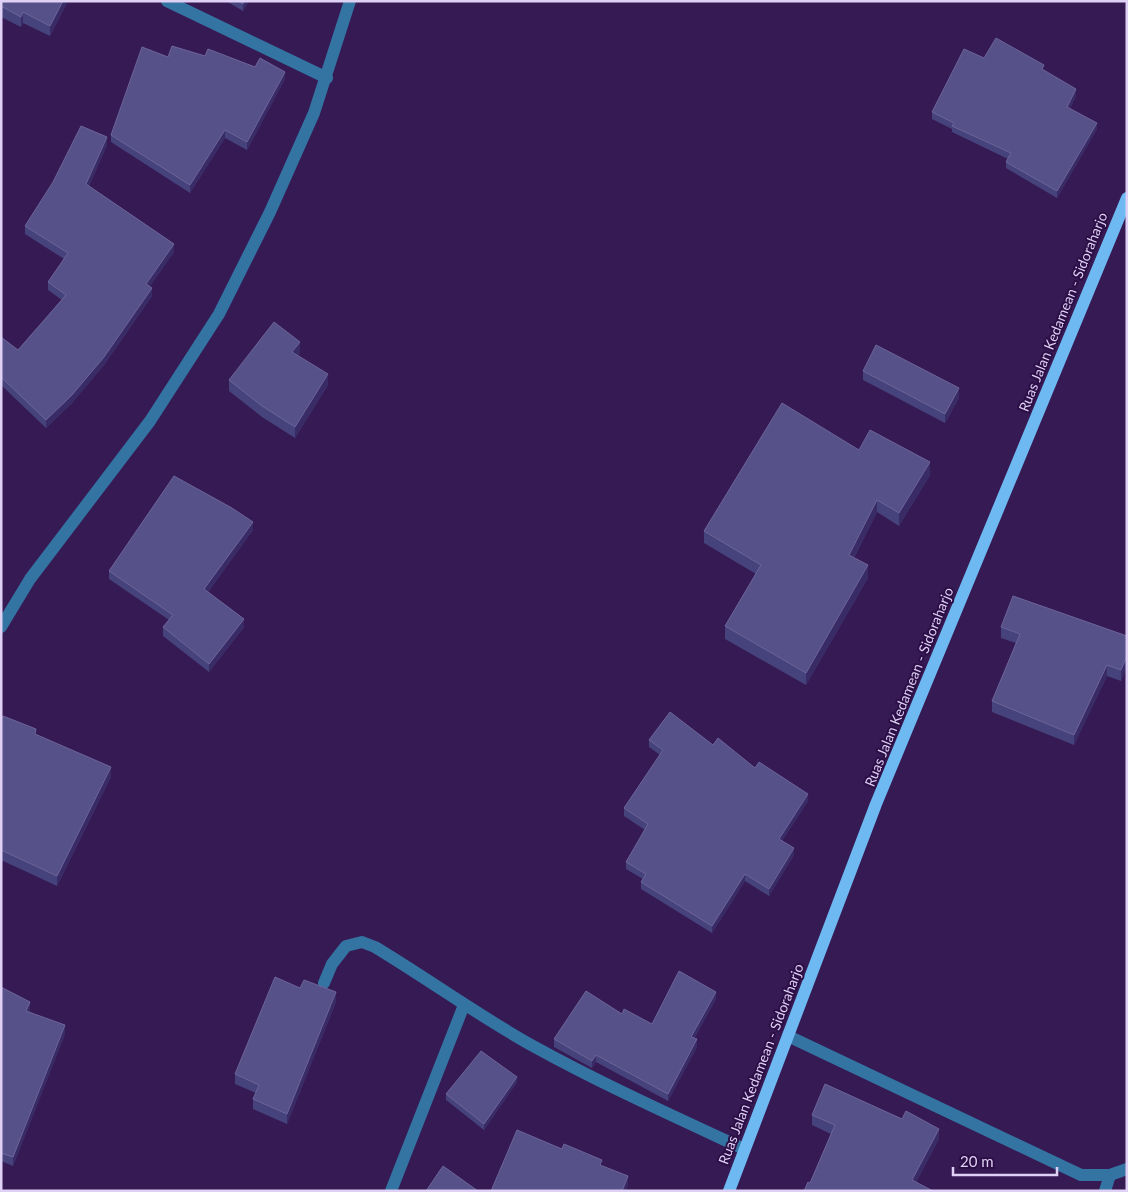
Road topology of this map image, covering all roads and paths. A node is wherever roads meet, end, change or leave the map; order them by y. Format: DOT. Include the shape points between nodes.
graph roads {
  1 [pos="167,1"];
  2 [pos="350,1"];
  3 [pos="327,78"];
  4 [pos="1127,198"];
  5 [pos="1,627"];
  6 [pos="324,983"];
  7 [pos="464,1004"];
  8 [pos="788,1036"];
  9 [pos="744,1149"];
  10 [pos="1127,1169"];
  11 [pos="1110,1176"];
  12 [pos="391,1191"];
  13 [pos="729,1191"];
  14 [pos="1105,1191"];
  1 -- 3 [label="street"];
  2 -- 3 [label="street"];
  3 -- 5 [label="street" via="270,212 220,314 150,421 30,579"];
  4 -- 8 [label="main road, Ruas Jalan Kedamean - Sidoraharjo" via="876,804"];
  6 -- 7 [label="street" via="342,950 362,942 376,947"];
  7 -- 9 [label="street" via="589,1076"];
  7 -- 12 [label="street"];
  8 -- 9 [label="main road, Ruas Jalan Kedamean - Sidoraharjo"];
  8 -- 11 [label="street" via="1081,1175"];
  9 -- 13 [label="main road, Ruas Jalan Kedamean - Sidoraharjo"];
  10 -- 11 [label="street"];
  11 -- 14 [label="street"];
}
